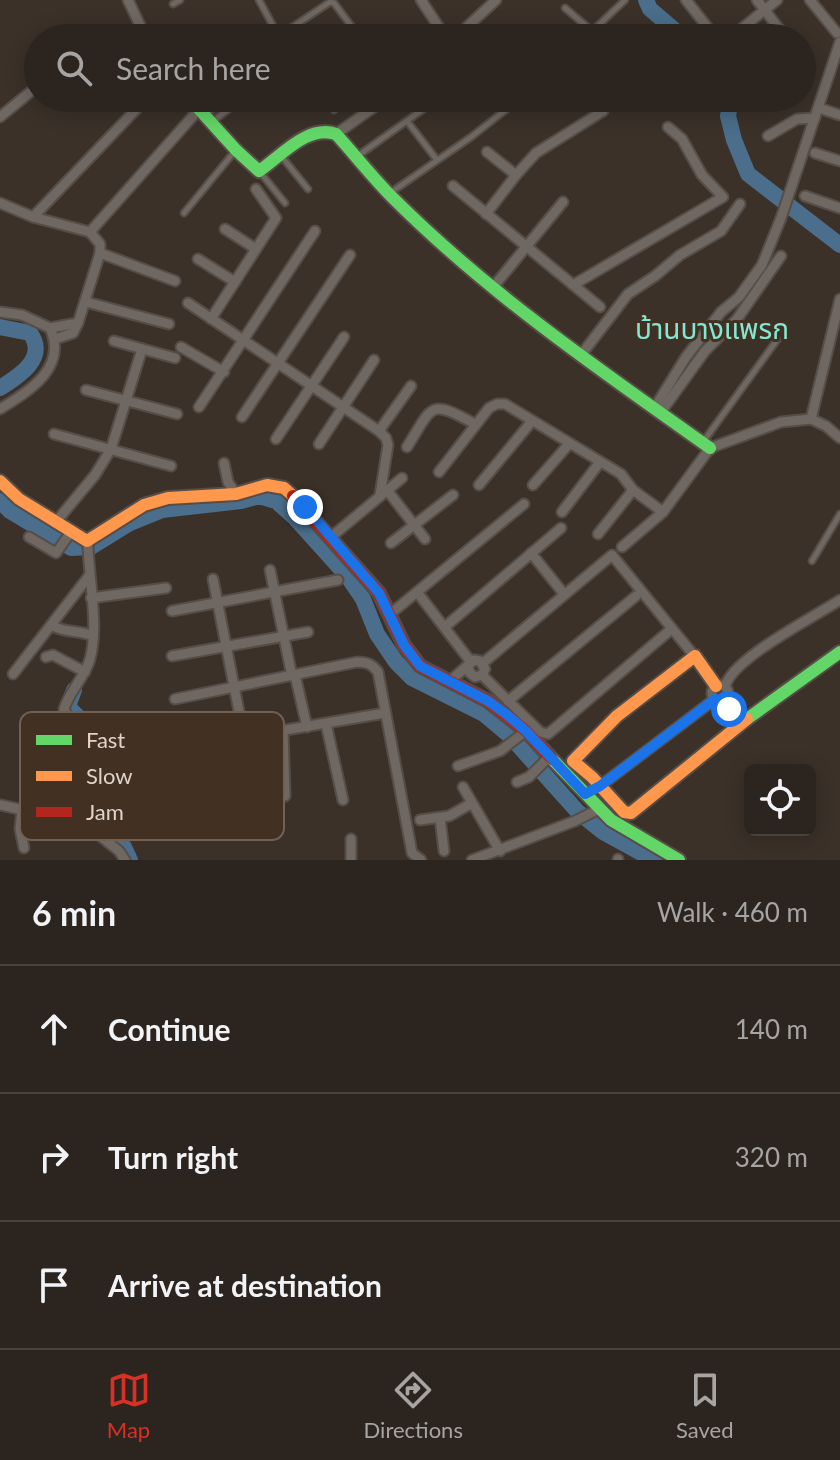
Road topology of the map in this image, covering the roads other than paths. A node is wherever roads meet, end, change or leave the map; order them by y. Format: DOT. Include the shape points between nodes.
graph roads {
  1 [pos="128,0"];
  2 [pos="180,0"];
  3 [pos="259,0"];
  4 [pos="421,0"];
  5 [pos="496,0"];
  6 [pos="625,0"];
  7 [pos="686,0"];
  8 [pos="757,0"];
  9 [pos="777,0"];
  10 [pos="810,0"];
  11 [pos="173,4"];
  12 [pos="565,8"];
  13 [pos="765,10"];
  14 [pos="139,24"];
  15 [pos="272,24"];
  16 [pos="298,24"];
  17 [pos="350,24"];
  18 [pos="437,24"];
  19 [pos="470,24"];
  20 [pos="584,24"];
  21 [pos="599,24"];
  22 [pos="705,24"];
  23 [pos="748,24"];
  24 [pos="776,24"];
  25 [pos="839,37"];
  26 [pos="836,69"];
  27 [pos="24,97"];
  28 [pos="134,112"];
  29 [pos="199,112"];
  30 [pos="210,112"];
  31 [pos="215,112"];
  32 [pos="367,112"];
  33 [pos="420,112"];
  34 [pos="500,112"];
  35 [pos="601,112"];
  36 [pos="817,113"];
  37 [pos="840,115"];
  38 [pos="0,117"];
  39 [pos="203,118"];
  40 [pos="407,121"];
  41 [pos="668,127"];
  42 [pos="336,134"];
  43 [pos="768,136"];
  44 [pos="236,150"];
  45 [pos="487,152"];
  46 [pos="815,153"];
  47 [pos="282,157"];
  48 [pos="356,157"];
  49 [pos="437,160"];
  50 [pos="840,161"];
  51 [pos="259,171"];
  52 [pos="516,175"];
  53 [pos="453,186"];
  54 [pos="256,189"];
  55 [pos="308,189"];
  56 [pos="389,193"];
  57 [pos="805,196"];
  58 [pos="563,202"];
  59 [pos="0,203"];
  60 [pos="285,203"];
  61 [pos="740,204"];
  62 [pos="840,208"];
  63 [pos="184,213"];
  64 [pos="486,214"];
  65 [pos="33,217"];
  66 [pos="225,229"];
  67 [pos="315,231"];
  68 [pos="90,232"];
  69 [pos="527,246"];
  70 [pos="256,249"];
  71 [pos="100,253"];
  72 [pos="350,255"];
  73 [pos="781,256"];
  74 [pos="198,259"];
  75 [pos="175,281"];
  76 [pos="235,282"];
  77 [pos="573,285"];
  78 [pos="494,286"];
  79 [pos="840,299"];
  80 [pos="86,302"];
  81 [pos="188,303"];
  82 [pos="600,307"];
  83 [pos="0,312"];
  84 [pos="211,319"];
  85 [pos="78,323"];
  86 [pos="169,324"];
  87 [pos="50,328"];
  88 [pos="344,337"];
  89 [pos="55,339"];
  90 [pos="245,340"];
  91 [pos="777,340"];
  92 [pos="114,341"];
  93 [pos="181,347"];
  94 [pos="142,349"];
  95 [pos="581,355"];
  96 [pos="175,358"];
  97 [pos="374,360"];
  98 [pos="277,363"];
  99 [pos="224,372"];
  100 [pos="311,386"];
  101 [pos="411,386"];
  102 [pos="86,390"];
  103 [pos="125,401"];
  104 [pos="199,407"];
  105 [pos="345,408"];
  106 [pos="0,409"];
  107 [pos="658,409"];
  108 [pos="177,414"];
  109 [pos="242,417"];
  110 [pos="811,419"];
  111 [pos="532,421"];
  112 [pos="475,424"];
  113 [pos="379,431"];
  114 [pos="54,434"];
  115 [pos="840,438"];
  116 [pos="276,439"];
  117 [pos="319,444"];
  118 [pos="569,444"];
  119 [pos="706,445"];
  120 [pos="407,447"];
  121 [pos="111,449"];
  122 [pos="600,462"];
  123 [pos="224,463"];
  124 [pos="171,466"];
  125 [pos="439,472"];
  126 [pos="402,478"];
  127 [pos="0,481"];
  128 [pos="479,485"];
  129 [pos="533,485"];
  130 [pos="633,490"];
  131 [pos="384,493"];
  132 [pos="236,494"];
  133 [pos="453,495"];
  134 [pos="524,504"];
  135 [pos="562,512"];
  136 [pos="663,512"];
  137 [pos="840,514"];
  138 [pos="55,523"];
  139 [pos="414,525"];
  140 [pos="561,528"];
  141 [pos="598,534"];
  142 [pos="68,536"];
  143 [pos="29,537"];
  144 [pos="331,537"];
  145 [pos="425,539"];
  146 [pos="391,543"];
  147 [pos="622,547"];
  148 [pos="88,548"];
  149 [pos="531,553"];
  150 [pos="812,561"];
  151 [pos="270,570"];
  152 [pos="89,576"];
  153 [pos="213,579"];
  154 [pos="338,580"];
  155 [pos="166,588"];
  156 [pos="275,592"];
  157 [pos="417,592"];
  158 [pos="564,594"];
  159 [pos="636,596"];
  160 [pos="91,598"];
  161 [pos="840,600"];
  162 [pos="218,603"];
  163 [pos="395,610"];
  164 [pos="172,611"];
  165 [pos="446,626"];
  166 [pos="55,627"];
  167 [pos="308,632"];
  168 [pos="668,632"];
  169 [pos="93,636"];
  170 [pos="282,637"];
  171 [pos="226,647"];
  172 [pos="840,652"];
  173 [pos="692,653"];
  174 [pos="172,656"];
  175 [pos="46,657"];
  176 [pos="483,663"];
  177 [pos="470,664"];
  178 [pos="85,672"];
  179 [pos="13,674"];
  180 [pos="294,675"];
  181 [pos="478,676"];
  182 [pos="450,681"];
  183 [pos="462,687"];
  184 [pos="234,688"];
  185 [pos="720,693"];
  186 [pos="175,699"];
  187 [pos="508,701"];
  188 [pos="66,712"];
  189 [pos="237,712"];
  190 [pos="385,713"];
  191 [pos="326,724"];
  192 [pos="739,724"];
  193 [pos="307,727"];
  194 [pos="284,731"];
  195 [pos="518,738"];
  196 [pos="546,760"];
  197 [pos="284,764"];
  198 [pos="458,766"];
  199 [pos="517,782"];
  200 [pos="600,786"];
  201 [pos="463,787"];
  202 [pos="585,794"];
  203 [pos="285,796"];
  204 [pos="343,800"];
  205 [pos="472,803"];
  206 [pos="595,811"];
  207 [pos="440,818"];
  208 [pos="420,820"];
  209 [pos="351,839"];
  210 [pos="23,840"];
  211 [pos="105,840"];
  212 [pos="24,848"];
  213 [pos="444,851"];
  214 [pos="500,851"];
  215 [pos="125,860"];
  216 [pos="351,860"];
  217 [pos="421,860"];
  218 [pos="472,860"];
  219 [pos="679,860"];
  1 -- 14 [label="street"];
  2 -- 11 [label="lane"];
  3 -- 15 [label="lane"];
  4 -- 18 [label="street"];
  5 -- 19 [label="street"];
  6 -- 21 [label="lane"];
  7 -- 22 [label="street"];
  8 -- 13 [label="street"];
  9 -- 13 [label="street"];
  10 -- 25 [label="street"];
  12 -- 20 [label="lane"];
  13 -- 23 [label="street"];
  13 -- 24 [label="street"];
  16 -- 17 [label="lane" via="330,2"];
  25 -- 26 [label="street"];
  26 -- 36 [label="street"];
  27 -- 38 [label="street"];
  28 -- 65 [label="street"];
  29 -- 39 [label="street"];
  30 -- 39 [label="lane"];
  31 -- 39 [label="lane"];
  32 -- 42 [label="street"];
  33 -- 40 [label="lane"];
  34 -- 49 [label="lane"];
  35 -- 52 [label="street" via="536,153"];
  36 -- 37 [label="street"];
  36 -- 43 [label="street"];
  36 -- 107 [label="street" via="762,265 686,357"];
  39 -- 44 [label="street"];
  39 -- 68 [label="street"];
  40 -- 48 [label="lane"];
  40 -- 49 [label="lane"];
  41 -- 77 [label="street" via="722,193 721,200"];
  42 -- 47 [label="street" via="325,130 306,135"];
  42 -- 48 [label="street"];
  44 -- 51 [label="street"];
  44 -- 63 [label="lane"];
  45 -- 52 [label="street"];
  46 -- 50 [label="street"];
  47 -- 51 [label="street"];
  47 -- 55 [label="lane"];
  48 -- 56 [label="street"];
  49 -- 56 [label="lane"];
  51 -- 60 [label="lane"];
  52 -- 64 [label="street"];
  53 -- 64 [label="street"];
  54 -- 70 [label="street" via="276,218"];
  56 -- 78 [label="street"];
  57 -- 62 [label="street"];
  58 -- 69 [label="street"];
  59 -- 65 [label="street"];
  61 -- 95 [label="street" via="721,231 625,297"];
  64 -- 69 [label="street"];
  65 -- 68 [label="street"];
  66 -- 70 [label="street"];
  67 -- 90 [label="street"];
  68 -- 71 [label="street"];
  69 -- 77 [label="street"];
  69 -- 78 [label="street"];
  70 -- 76 [label="street"];
  71 -- 75 [label="street"];
  71 -- 80 [label="street"];
  72 -- 98 [label="street"];
  73 -- 107 [label="street" via="754,298"];
  74 -- 76 [label="street"];
  76 -- 84 [label="street"];
  77 -- 82 [label="street"];
  78 -- 95 [label="street"];
  79 -- 110 [label="street"];
  80 -- 85 [label="street"];
  80 -- 86 [label="street"];
  81 -- 84 [label="street"];
  83 -- 87 [label="street"];
  84 -- 90 [label="street"];
  85 -- 87 [label="street"];
  85 -- 89 [label="street" via="73,333"];
  87 -- 89 [label="street"];
  88 -- 100 [label="street"];
  89 -- 106 [label="street" via="53,362 44,377"];
  90 -- 98 [label="street"];
  90 -- 99 [label="street"];
  91 -- 119 [label="lane"];
  92 -- 94 [label="street"];
  93 -- 99 [label="street"];
  94 -- 96 [label="street"];
  94 -- 103 [label="street"];
  95 -- 107 [label="street"];
  97 -- 105 [label="street"];
  98 -- 100 [label="street"];
  98 -- 109 [label="street"];
  99 -- 104 [label="street"];
  100 -- 105 [label="street"];
  100 -- 116 [label="street"];
  101 -- 113 [label="street"];
  102 -- 103 [label="street"];
  103 -- 108 [label="street"];
  103 -- 121 [label="street"];
  105 -- 113 [label="street"];
  105 -- 117 [label="street"];
  107 -- 119 [label="street"];
  110 -- 115 [label="street"];
  110 -- 119 [label="street" via="781,422"];
  111 -- 112 [label="street" via="497,404"];
  111 -- 118 [label="street"];
  111 -- 128 [label="street"];
  112 -- 120 [label="street" via="437,408"];
  112 -- 125 [label="street"];
  113 -- 131 [label="street" via="388,445"];
  114 -- 121 [label="street"];
  118 -- 122 [label="street"];
  118 -- 129 [label="street"];
  119 -- 136 [label="street"];
  121 -- 124 [label="street"];
  121 -- 138 [label="street"];
  122 -- 130 [label="street" via="621,474"];
  122 -- 135 [label="street"];
  123 -- 132 [label="street"];
  126 -- 131 [label="street"];
  127 -- 138 [label="street"];
  130 -- 136 [label="street"];
  130 -- 141 [label="street"];
  131 -- 139 [label="street"];
  131 -- 144 [label="street"];
  132 -- 144 [label="street" via="267,485 284,488"];
  132 -- 148 [label="street" via="183,496 144,505"];
  133 -- 139 [label="street"];
  134 -- 157 [label="street"];
  136 -- 147 [label="street"];
  137 -- 150 [label="lane"];
  138 -- 142 [label="street"];
  139 -- 145 [label="street"];
  139 -- 146 [label="street"];
  140 -- 149 [label="street"];
  142 -- 143 [label="street" via="56,553"];
  142 -- 148 [label="street"];
  144 -- 182 [label="street" via="379,593 410,654 420,666"];
  148 -- 152 [label="street"];
  149 -- 158 [label="street"];
  149 -- 165 [label="street"];
  151 -- 156 [label="street"];
  152 -- 160 [label="street"];
  152 -- 179 [label="street"];
  153 -- 162 [label="street"];
  154 -- 156 [label="street"];
  155 -- 160 [label="street"];
  156 -- 162 [label="street"];
  156 -- 170 [label="street"];
  157 -- 163 [label="street"];
  157 -- 165 [label="street"];
  158 -- 173 [label="street" via="612,555"];
  158 -- 176 [label="street"];
  159 -- 187 [label="street"];
  160 -- 169 [label="street"];
  161 -- 185 [label="street" via="749,657 727,677"];
  162 -- 164 [label="street"];
  162 -- 171 [label="street"];
  165 -- 177 [label="street"];
  166 -- 169 [label="street"];
  167 -- 170 [label="street"];
  168 -- 187 [label="street" via="548,734"];
  169 -- 178 [label="street"];
  170 -- 171 [label="street"];
  170 -- 180 [label="street"];
  171 -- 174 [label="street"];
  171 -- 184 [label="street"];
  172 -- 192 [label="street"];
  175 -- 178 [label="street" via="53,655"];
  176 -- 177 [label="street"];
  176 -- 181 [label="street" via="485,669"];
  177 -- 181 [label="street" via="470,673"];
  177 -- 182 [label="street"];
  178 -- 188 [label="street"];
  180 -- 184 [label="street"];
  180 -- 190 [label="street" via="366,662 378,672"];
  180 -- 193 [label="street"];
  181 -- 183 [label="street"];
  181 -- 187 [label="street"];
  182 -- 183 [label="street"];
  183 -- 195 [label="street" via="488,701"];
  184 -- 186 [label="street"];
  184 -- 189 [label="street"];
  185 -- 192 [label="street"];
  185 -- 200 [label="street"];
  185 -- 200 [label="street" via="695,656 617,716 573,761"];
  190 -- 191 [label="street"];
  190 -- 217 [label="street" via="412,853"];
  191 -- 193 [label="street"];
  191 -- 204 [label="street"];
  192 -- 200 [label="street" via="631,813"];
  193 -- 194 [label="street"];
  195 -- 196 [label="street"];
  195 -- 198 [label="street" via="489,756"];
  196 -- 199 [label="street"];
  196 -- 202 [label="street"];
  197 -- 203 [label="street"];
  200 -- 202 [label="street"];
  201 -- 205 [label="street"];
  202 -- 206 [label="street"];
  205 -- 207 [label="street"];
  205 -- 214 [label="street"];
  206 -- 214 [label="street"];
  206 -- 219 [label="street"];
  207 -- 208 [label="street"];
  207 -- 213 [label="street"];
  209 -- 216 [label="street"];
  210 -- 212 [label="street"];
  211 -- 215 [label="street"];
  214 -- 218 [label="street"];
}
